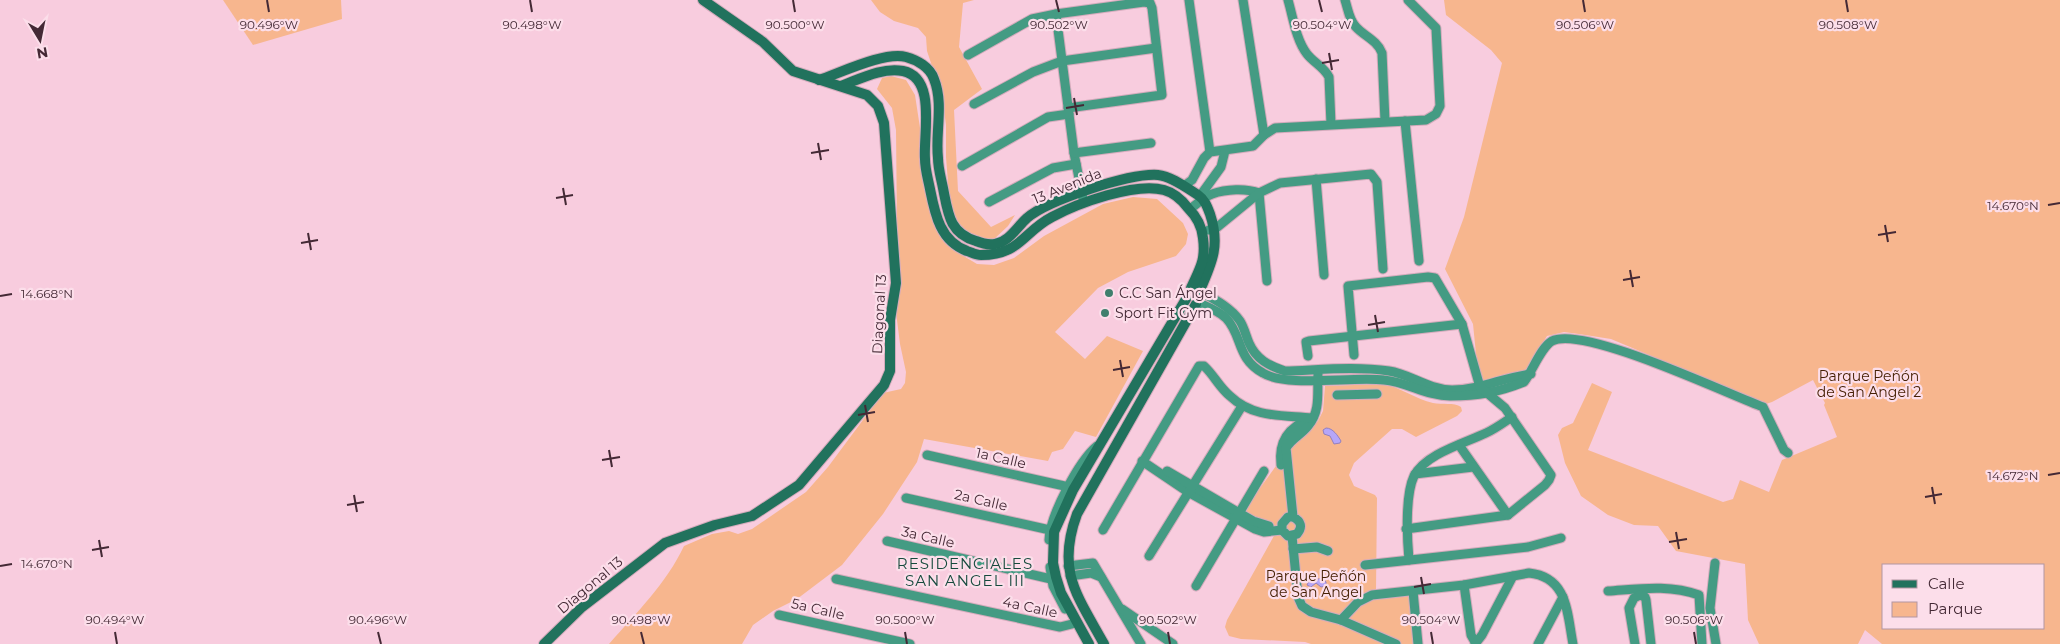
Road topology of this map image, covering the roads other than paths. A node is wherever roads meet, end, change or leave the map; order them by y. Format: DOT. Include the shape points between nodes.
graph roads {
  1 [pos="703,0"];
  2 [pos="1189,0"];
  3 [pos="1243,0"];
  4 [pos="1288,0"];
  5 [pos="1345,0"];
  6 [pos="1408,0"];
  7 [pos="1056,14"];
  8 [pos="1156,48"];
  9 [pos="968,56"];
  10 [pos="1062,61"];
  11 [pos="818,80"];
  12 [pos="841,86"];
  13 [pos="974,104"];
  14 [pos="1069,111"];
  15 [pos="1385,121"];
  16 [pos="1405,121"];
  17 [pos="1331,124"];
  18 [pos="1264,135"];
  19 [pos="1151,143"];
  20 [pos="1225,151"];
  21 [pos="1210,152"];
  22 [pos="1074,153"];
  23 [pos="1076,164"];
  24 [pos="962,166"];
  25 [pos="1316,179"];
  26 [pos="1184,186"];
  27 [pos="1104,191"];
  28 [pos="1259,193"];
  29 [pos="1083,198"];
  30 [pos="1202,198"];
  31 [pos="989,202"];
  32 [pos="1190,209"];
  33 [pos="1215,229"];
  34 [pos="1202,232"];
  35 [pos="1419,261"];
  36 [pos="1383,269"];
  37 [pos="1324,275"];
  38 [pos="1267,280"];
  39 [pos="1198,296"];
  40 [pos="1462,324"];
  41 [pos="1352,336"];
  42 [pos="1354,355"];
  43 [pos="1308,356"];
  44 [pos="1367,374"];
  45 [pos="1531,374"];
  46 [pos="1318,375"];
  47 [pos="1480,387"];
  48 [pos="1377,394"];
  49 [pos="1488,394"];
  50 [pos="1338,395"];
  51 [pos="1364,395"];
  52 [pos="1242,406"];
  53 [pos="1512,417"];
  54 [pos="1312,418"];
  55 [pos="1100,444"];
  56 [pos="1458,445"];
  57 [pos="1788,453"];
  58 [pos="927,455"];
  59 [pos="1143,459"];
  60 [pos="1473,467"];
  61 [pos="1264,471"];
  62 [pos="1415,474"];
  63 [pos="1069,487"];
  64 [pos="1190,489"];
  65 [pos="906,498"];
  66 [pos="1237,515"];
  67 [pos="1508,515"];
  68 [pos="1286,522"];
  69 [pos="1406,529"];
  70 [pos="1050,530"];
  71 [pos="1103,530"];
  72 [pos="1292,536"];
  73 [pos="1561,538"];
  74 [pos="887,541"];
  75 [pos="1293,549"];
  76 [pos="1328,551"];
  77 [pos="1149,556"];
  78 [pos="1409,560"];
  79 [pos="1715,563"];
  80 [pos="1365,565"];
  81 [pos="1069,571"];
  82 [pos="1514,576"];
  83 [pos="836,579"];
  84 [pos="1051,579"];
  85 [pos="1464,585"];
  86 [pos="1196,586"];
  87 [pos="1413,591"];
  88 [pos="1608,592"];
  89 [pos="1564,597"];
  90 [pos="1120,608"];
  91 [pos="779,615"];
  92 [pos="1341,620"];
  93 [pos="1072,624"];
  94 [pos="1475,643"];
  95 [pos="544,644"];
  96 [pos="910,644"];
  97 [pos="1084,644"];
  98 [pos="1089,644"];
  99 [pos="1104,644"];
  100 [pos="1141,644"];
  101 [pos="1173,644"];
  102 [pos="1396,644"];
  103 [pos="1418,644"];
  104 [pos="1538,644"];
  105 [pos="1573,644"];
  106 [pos="1635,644"];
  107 [pos="1651,644"];
  108 [pos="1702,644"];
  109 [pos="1716,644"];
  1 -- 11 [label="street, Diagonal 13" via="763,42 793,71"];
  2 -- 21 [label="street"];
  3 -- 18 [label="street"];
  4 -- 17 [label="street" via="1302,47 1329,77"];
  5 -- 15 [label="street" via="1351,20 1382,52"];
  6 -- 16 [label="street" via="1436,28 1440,106 1436,114 1426,120"];
  7 -- 8 [label="street" via="1144,2 1150,4"];
  7 -- 9 [label="street" via="1032,19"];
  7 -- 10 [label="street"];
  8 -- 10 [label="street"];
  8 -- 14 [label="street" via="1162,95"];
  10 -- 13 [label="street" via="1033,72"];
  10 -- 14 [label="street"];
  11 -- 12 [label="street, Diagonal 13"];
  11 -- 29 [label="street, 13 Avenida" via="887,56 905,56 924,65 934,78 938,100 938,158 948,215 964,238 995,244 1011,235 1027,218 1050,205"];
  12 -- 29 [label="street, 13 Avenida" via="884,71 903,71 914,76 921,85 926,105 924,160 936,218 945,236 959,248 977,254 997,255 1017,245 1051,217"];
  12 -- 95 [label="street, Diagonal 13" via="867,95 878,106 884,123 896,282 890,320 890,371 884,385 799,485 752,516 665,543 582,607"];
  14 -- 22 [label="street"];
  14 -- 24 [label="street" via="1048,118"];
  15 -- 16 [label="street"];
  15 -- 17 [label="street"];
  16 -- 35 [label="street"];
  17 -- 18 [label="street" via="1275,128"];
  18 -- 20 [label="street" via="1253,146"];
  19 -- 22 [label="street"];
  20 -- 21 [label="street"];
  20 -- 30 [label="street" via="1219,171"];
  21 -- 26 [label="street" via="1192,180"];
  22 -- 23 [label="street"];
  23 -- 29 [label="street"];
  23 -- 31 [label="street" via="1053,168"];
  25 -- 28 [label="street" via="1280,182"];
  25 -- 36 [label="street" via="1371,174 1375,177"];
  25 -- 37 [label="street"];
  26 -- 27 [label="street, 13 Avenida" via="1161,175 1143,175"];
  26 -- 30 [label="street, 13 Avenida"];
  27 -- 29 [label="street, 13 Avenida"];
  27 -- 32 [label="street, 13 Avenida" via="1148,187 1166,190 1179,197"];
  28 -- 30 [label="street" via="1236,190"];
  28 -- 33 [label="street"];
  28 -- 38 [label="street"];
  30 -- 32 [label="street"];
  30 -- 33 [label="street, 13 Avenida"];
  32 -- 34 [label="street, 13 Avenida"];
  33 -- 34 [label="street"];
  33 -- 39 [label="street, 13 Avenida" via="1212,262"];
  34 -- 39 [label="street, 13 Avenida" via="1204,261"];
  39 -- 46 [label="street" via="1225,317 1233,327 1244,355 1264,374 1278,379"];
  39 -- 55 [label="street" via="1186,292 1186,299"];
  39 -- 81 [label="street, 13 Avenida" via="1077,514 1068,545"];
  40 -- 41 [label="street"];
  40 -- 41 [label="street" via="1435,278 1352,284 1347,291"];
  40 -- 47 [label="street"];
  41 -- 42 [label="street"];
  41 -- 43 [label="street" via="1306,342"];
  44 -- 46 [label="street"];
  44 -- 47 [label="street" via="1389,371 1450,390"];
  44 -- 49 [label="street" via="1448,396"];
  44 -- 51 [label="street"];
  45 -- 47 [label="street"];
  45 -- 49 [label="street" via="1524,382"];
  45 -- 57 [label="street" via="1552,341 1576,339 1600,344 1763,406"];
  46 -- 54 [label="street" via="1318,406"];
  47 -- 49 [label="street"];
  48 -- 51 [label="street"];
  49 -- 53 [label="street"];
  50 -- 51 [label="street"];
  52 -- 54 [label="street" via="1270,415"];
  52 -- 59 [label="street" via="1204,366 1199,366"];
  52 -- 64 [label="street"];
  53 -- 56 [label="street"];
  53 -- 67 [label="street" via="1550,475 1545,484"];
  54 -- 68 [label="street" via="1303,421 1281,443 1279,453"];
  55 -- 63 [label="street" via="1089,453"];
  55 -- 98 [label="street" via="1063,510 1052,545 1061,593"];
  56 -- 60 [label="street"];
  56 -- 62 [label="street" via="1438,454"];
  58 -- 63 [label="street, 1a Calle"];
  59 -- 64 [label="street"];
  59 -- 71 [label="street"];
  60 -- 62 [label="street"];
  60 -- 67 [label="street"];
  61 -- 66 [label="street"];
  62 -- 69 [label="street"];
  63 -- 70 [label="street"];
  64 -- 66 [label="street"];
  64 -- 77 [label="street"];
  65 -- 70 [label="street, 2a Calle"];
  66 -- 68 [label="street" via="1266,526"];
  66 -- 86 [label="street"];
  67 -- 69 [label="street"];
  68 -- 72 [label="street" via="1284,534"];
  68 -- 72 [label="street" via="1298,519 1301,524 1297,534"];
  69 -- 78 [label="street"];
  70 -- 84 [label="street"];
  72 -- 75 [label="street"];
  73 -- 78 [label="street" via="1528,547"];
  74 -- 84 [label="street, 3a Calle"];
  75 -- 76 [label="street" via="1317,547"];
  75 -- 92 [label="street" via="1298,597 1302,606 1318,615"];
  78 -- 80 [label="street"];
  79 -- 109 [label="street" via="1710,608"];
  81 -- 90 [label="street" via="1091,572 1101,577"];
  81 -- 99 [label="street, 13 Avenida" via="1081,602"];
  82 -- 85 [label="street"];
  82 -- 89 [label="street" via="1529,573 1547,577"];
  82 -- 94 [label="street"];
  83 -- 93 [label="street, 4a Calle" via="1060,627"];
  84 -- 93 [label="street"];
  85 -- 87 [label="street"];
  85 -- 94 [label="street"];
  87 -- 92 [label="street" via="1364,598"];
  87 -- 103 [label="street"];
  88 -- 108 [label="street" via="1657,588 1699,595"];
  89 -- 104 [label="street"];
  89 -- 105 [label="street"];
  90 -- 100 [label="street"];
  90 -- 101 [label="street"];
  91 -- 96 [label="street, 5a Calle"];
  92 -- 102 [label="street"];
  93 -- 97 [label="street"];
  106 -- 107 [label="street" via="1629,608 1634,598 1640,596 1646,600"];
}
